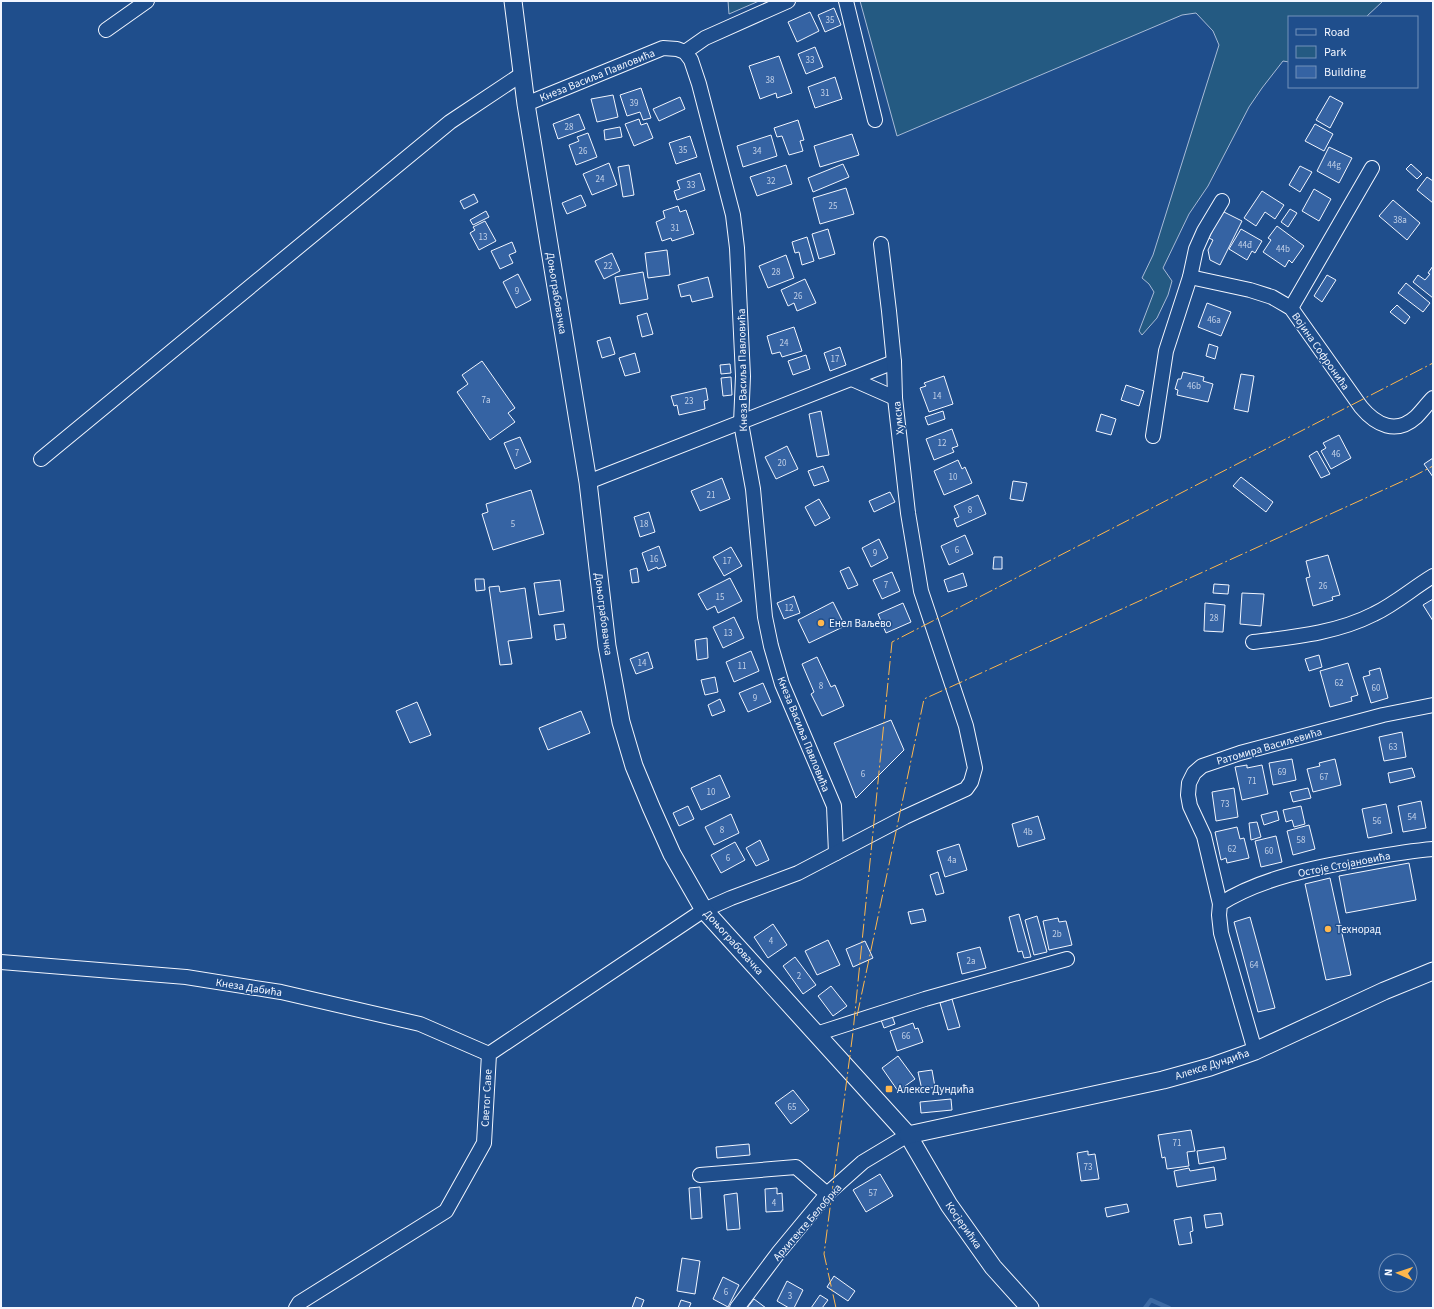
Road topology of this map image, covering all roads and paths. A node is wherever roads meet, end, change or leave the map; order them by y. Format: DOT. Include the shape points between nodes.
graph roads {
  1 [pos="147,1"];
  2 [pos="513,1"];
  3 [pos="788,1"];
  4 [pos="846,1"];
  5 [pos="106,30"];
  6 [pos="685,52"];
  7 [pos="522,74"];
  8 [pos="526,104"];
  9 [pos="875,120"];
  10 [pos="1372,168"];
  11 [pos="1222,201"];
  12 [pos="881,244"];
  13 [pos="1190,277"];
  14 [pos="1291,308"];
  15 [pos="894,362"];
  16 [pos="852,379"];
  17 [pos="895,398"];
  18 [pos="1433,398"];
  19 [pos="741,422"];
  20 [pos="1153,436"];
  21 [pos="41,459"];
  22 [pos="588,482"];
  23 [pos="1433,576"];
  24 [pos="1253,642"];
  25 [pos="1433,705"];
  26 [pos="1433,849"];
  27 [pos="836,853"];
  28 [pos="1220,904"];
  29 [pos="704,910"];
  30 [pos="1067,959"];
  31 [pos="1,962"];
  32 [pos="1433,971"];
  33 [pos="816,1034"];
  34 [pos="1255,1051"];
  35 [pos="489,1054"];
  36 [pos="908,1135"];
  37 [pos="700,1175"];
  38 [pos="827,1194"];
  39 [pos="296,1308"];
  40 [pos="737,1308"];
  41 [pos="1030,1308"];
  1 -- 5 [label="street"];
  2 -- 7 [label="street, Доњограбовачка"];
  3 -- 6 [label="street" via="705,38"];
  4 -- 9 [label="street"];
  6 -- 8 [label="street, Кнеза Васиља Павловића" via="663,48"];
  6 -- 19 [label="street, Кнеза Васиља Павловића" via="691,60 699,84 733,215 743,376"];
  7 -- 8 [label="street, Доњограбовачка"];
  7 -- 21 [label="street" via="450,122"];
  8 -- 22 [label="street, Доњограбовачка"];
  10 -- 14 [label="street"];
  11 -- 13 [label="street" via="1199,241"];
  12 -- 15 [label="street, Хумска"];
  13 -- 14 [label="street, Војина Софронића" via="1250,290 1272,297"];
  13 -- 20 [label="street" via="1166,351"];
  14 -- 18 [label="street, Војина Софронића" via="1372,419 1388,426 1403,425 1416,417"];
  15 -- 16 [label="street"];
  15 -- 17 [label="street, Хумска"];
  16 -- 17 [label="street"];
  16 -- 19 [label="street"];
  17 -- 27 [label="street, Хумска" via="908,513 921,591 966,726 975,768 966,789"];
  19 -- 22 [label="street"];
  19 -- 27 [label="street, Кнеза Васиља Павловића" via="753,489 765,617 771,646 782,684 834,806"];
  22 -- 29 [label="street, Доњограбовачка" via="607,646 621,722 634,766 651,807 672,854"];
  23 -- 24 [label="street" via="1356,623 1301,636"];
  25 -- 28 [label="street, Ратомира Васиљевића" via="1383,715 1240,753 1202,766 1194,773 1189,782 1190,806 1204,836"];
  26 -- 28 [label="street, Остоје Стојановића" via="1412,850 1290,874 1234,895"];
  27 -- 29 [label="street, Светог Саве" via="798,873"];
  28 -- 34 [label="street" via="1221,932"];
  29 -- 33 [label="street, Доњограбовачка"];
  29 -- 35 [label="street, Светог Саве"];
  30 -- 33 [label="street" via="925,999"];
  31 -- 35 [label="street, Кнеза Дабића" via="186,977 281,992 420,1024"];
  32 -- 34 [label="street, Алексе Дундића"];
  33 -- 36 [label="street, Доњограбовачка"];
  34 -- 36 [label="street, Алексе Дундића" via="1163,1080"];
  35 -- 39 [label="street, Светог Саве" via="484,1143 446,1211 299,1303"];
  36 -- 38 [label="street, Архитекте Белобрка" via="863,1162"];
  36 -- 41 [label="street, Косјерићка" via="949,1205 993,1267"];
  37 -- 38 [label="street" via="796,1167"];
  38 -- 40 [label="street, Архитекте Белобрка"];
}
